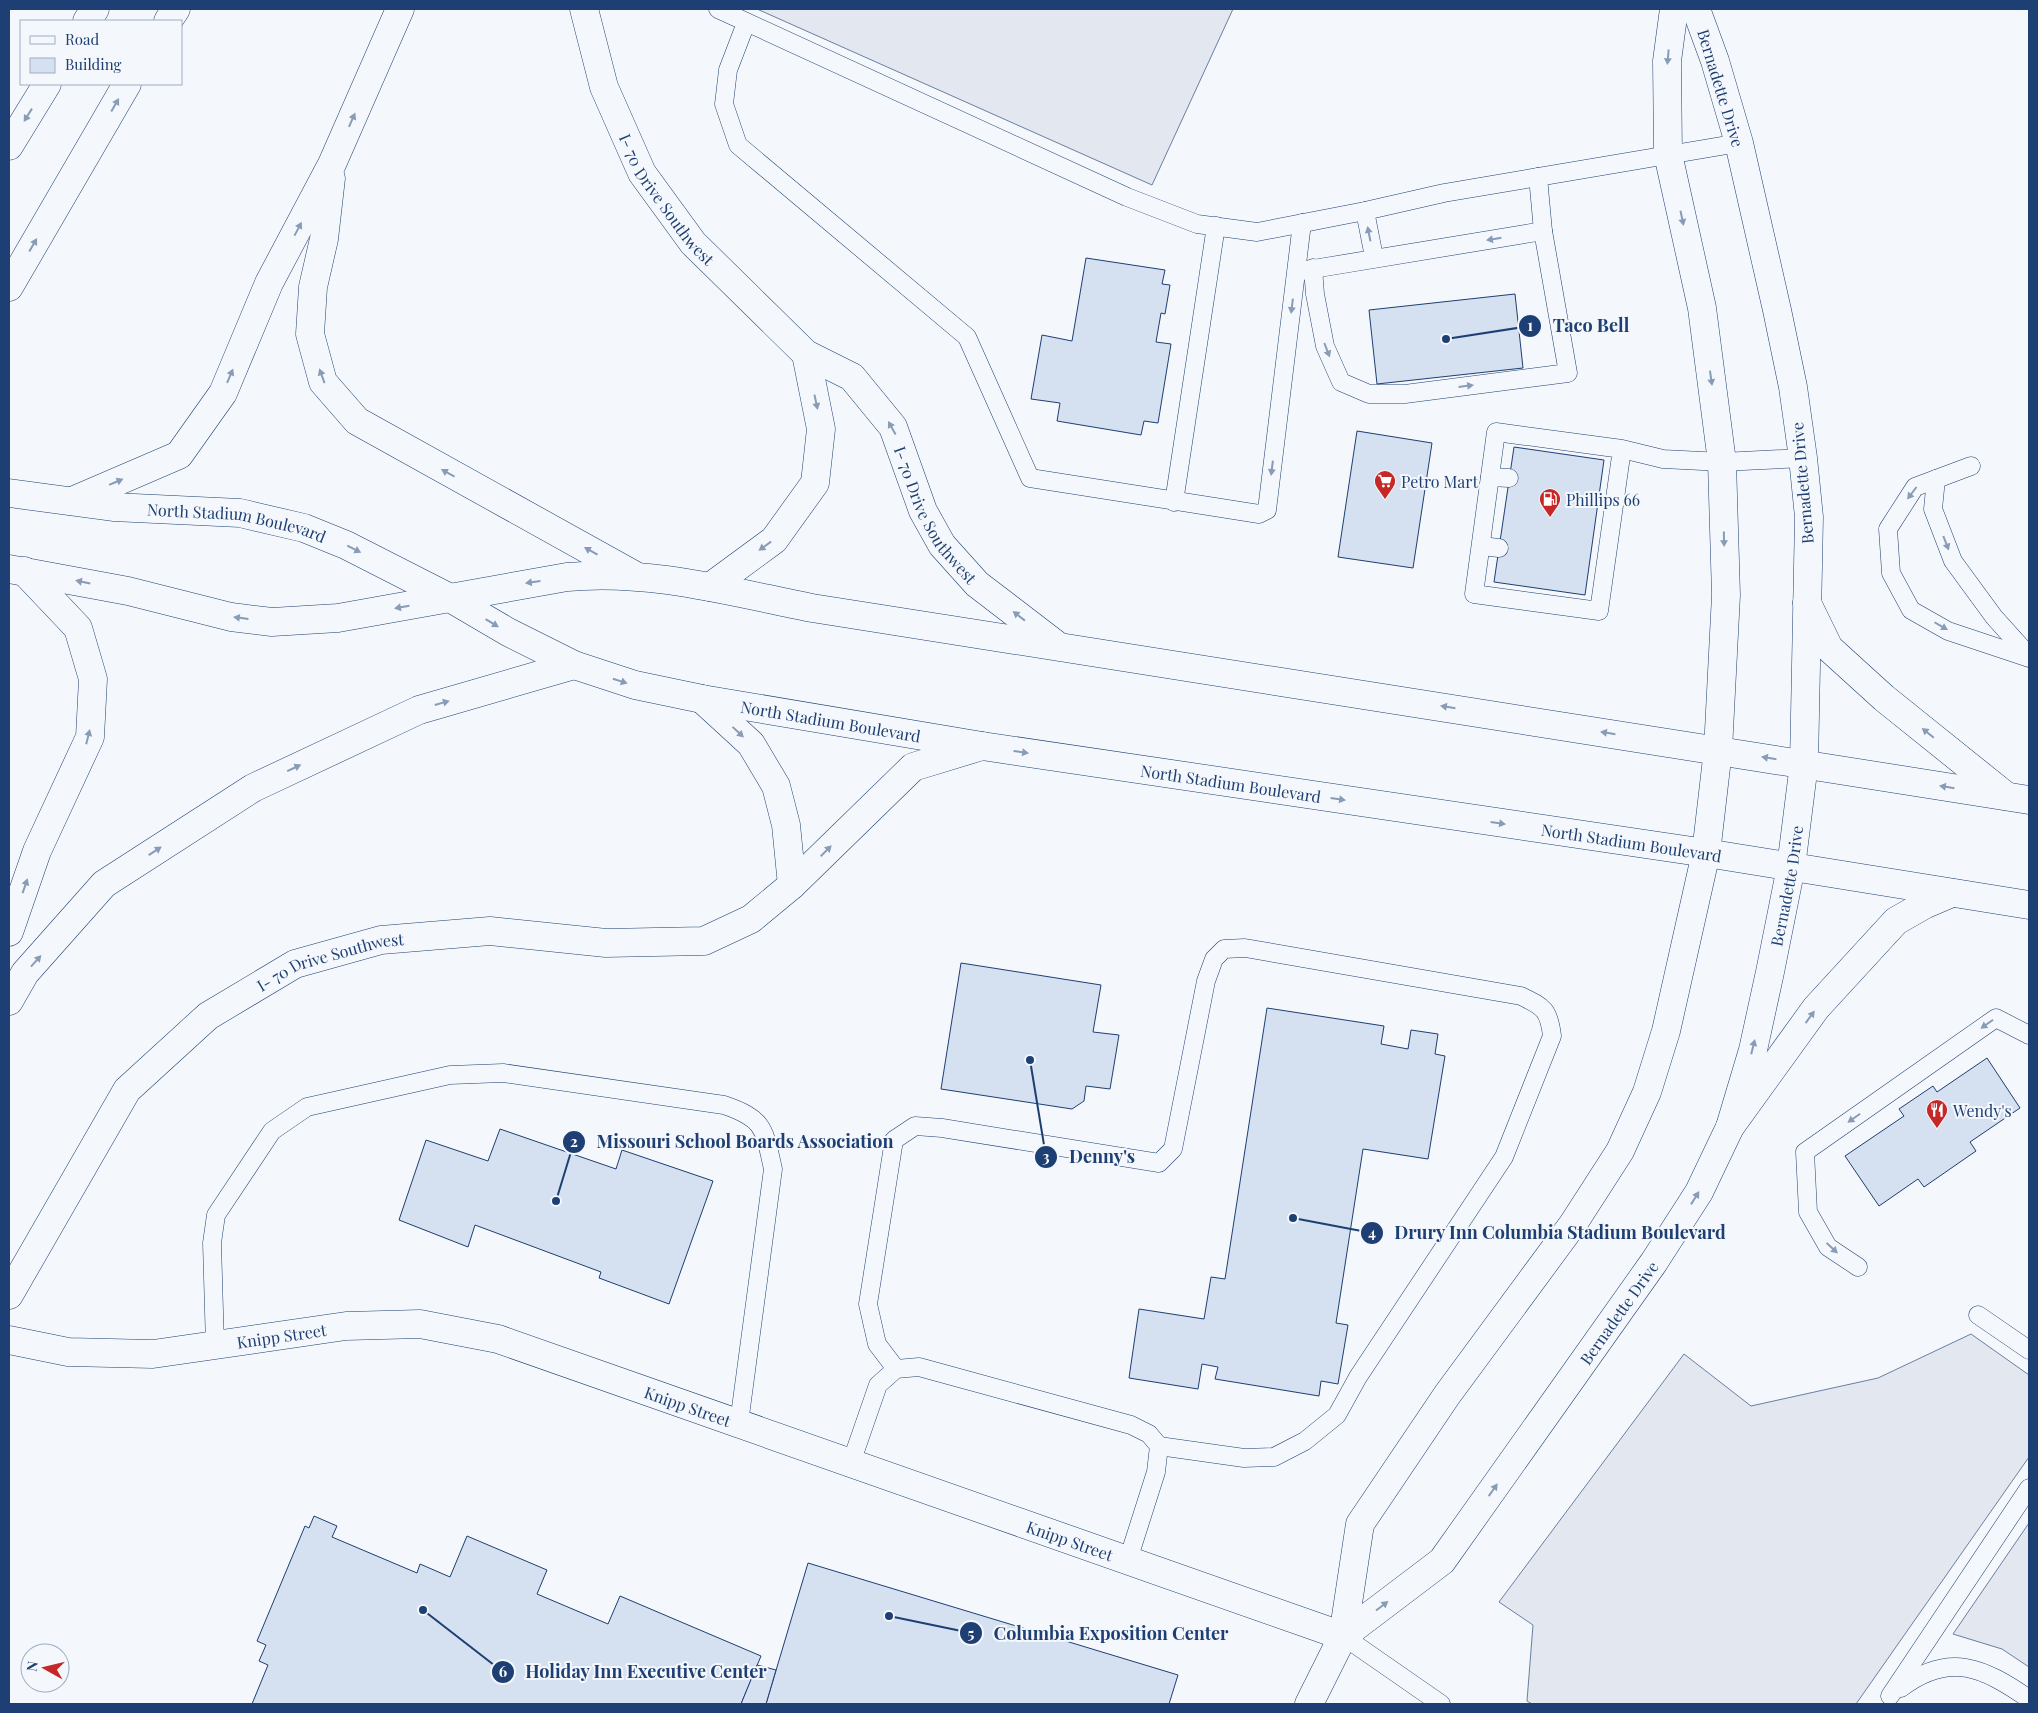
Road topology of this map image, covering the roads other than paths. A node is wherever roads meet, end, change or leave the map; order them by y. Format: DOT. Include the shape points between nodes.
graph roads {
  1 [pos="95,9"];
  2 [pos="176,9"];
  3 [pos="400,9"];
  4 [pos="584,9"];
  5 [pos="718,9"];
  6 [pos="1674,9"];
  7 [pos="1696,9"];
  8 [pos="88,20"];
  9 [pos="169,20"];
  10 [pos="746,23"];
  11 [pos="46,85"];
  12 [pos="126,85"];
  13 [pos="1740,143"];
  14 [pos="9,146"];
  15 [pos="1668,154"];
  16 [pos="332,164"];
  17 [pos="1538,176"];
  18 [pos="1365,211"];
  19 [pos="1302,223"];
  20 [pos="1216,226"];
  21 [pos="1542,231"];
  22 [pos="1374,257"];
  23 [pos="1304,270"];
  24 [pos="9,287"];
  25 [pos="806,354"];
  26 [pos="1622,449"];
  27 [pos="1803,458"];
  28 [pos="1722,462"];
  29 [pos="1971,466"];
  30 [pos="1490,476"];
  31 [pos="1509,478"];
  32 [pos="1936,479"];
  33 [pos="20,494"];
  34 [pos="72,501"];
  35 [pos="1174,502"];
  36 [pos="1481,546"];
  37 [pos="1499,548"];
  38 [pos="16,570"];
  39 [pos="634,575"];
  40 [pos="710,587"];
  41 [pos="450,598"];
  42 [pos="1807,603"];
  43 [pos="1058,646"];
  44 [pos="2029,657"];
  45 [pos="574,665"];
  46 [pos="702,699"];
  47 [pos="982,746"];
  48 [pos="1718,750"];
  49 [pos="1804,764"];
  50 [pos="2018,798"];
  51 [pos="1706,853"];
  52 [pos="1791,867"];
  53 [pos="792,885"];
  54 [pos="1952,893"];
  55 [pos="2029,905"];
  56 [pos="9,932"];
  57 [pos="9,1001"];
  58 [pos="2029,1035"];
  59 [pos="1730,1127"];
  60 [pos="1858,1267"];
  61 [pos="9,1295"];
  62 [pos="1978,1315"];
  63 [pos="9,1340"];
  64 [pos="215,1345"];
  65 [pos="2029,1350"];
  66 [pos="896,1369"];
  67 [pos="739,1423"];
  68 [pos="1159,1446"];
  69 [pos="852,1463"];
  70 [pos="2029,1488"];
  71 [pos="1128,1560"];
  72 [pos="1343,1636"];
  73 [pos="2029,1699"];
  74 [pos="1888,1700"];
  75 [pos="1309,1704"];
  76 [pos="1441,1704"];
  1 -- 8 [label="main road"];
  2 -- 9 [label="main road"];
  16 -- 3 [label="main road, one-way"];
  4 -- 25 [label="main road, I- 70 Drive Southwest" via="604,87 642,173 693,243"];
  5 -- 10 [label="lane"];
  6 -- 15 [label="main road, Bernadette Drive, one-way" via="1667,61"];
  7 -- 13 [label="main road, Bernadette Drive"];
  10 -- 20 [label="lane" via="1127,197 1197,224"];
  10 -- 35 [label="lane" via="728,70 724,104 738,145 967,337 1030,478"];
  11 -- 14 [label="main road, one-way"];
  24 -- 12 [label="main road, one-way"];
  13 -- 15 [label="lane"];
  13 -- 27 [label="main road, Bernadette Drive" via="1777,310"];
  15 -- 17 [label="lane"];
  15 -- 28 [label="main road, Bernadette Drive, one-way" via="1702,308"];
  34 -- 16 [label="main road, one-way" via="179,455 223,393 269,283"];
  39 -- 16 [label="main road, one-way" via="357,421 323,382 310,334 313,287 324,239"];
  17 -- 18 [label="lane"];
  17 -- 21 [label="lane"];
  18 -- 19 [label="lane"];
  22 -- 18 [label="lane, one-way"];
  19 -- 20 [label="lane" via="1257,232"];
  19 -- 23 [label="lane"];
  20 -- 35 [label="lane"];
  21 -- 22 [label="lane, one-way"];
  23 -- 21 [label="lane, one-way" via="1315,294 1325,346 1341,382 1369,394 1405,394 1568,373"];
  22 -- 23 [label="lane"];
  23 -- 35 [label="lane, one-way" via="1267,510 1259,514"];
  25 -- 40 [label="main road, one-way" via="821,429 814,483 774,540"];
  43 -- 25 [label="main road, I- 70 Drive Southwest, one-way" via="977,584 942,545 923,511 893,427 852,377"];
  26 -- 28 [label="lane" via="1663,459"];
  26 -- 30 [label="lane" via="1496,432"];
  26 -- 36 [label="lane" via="1608,489 1598,560 1599,611 1474,594"];
  27 -- 28 [label="lane"];
  27 -- 42 [label="main road, Bernadette Drive" via="1809,517"];
  28 -- 48 [label="main road, Bernadette Drive, one-way" via="1726,595"];
  29 -- 32 [label="lane"];
  30 -- 31 [label="lane"];
  30 -- 36 [label="lane"];
  32 -- 44 [label="lane, one-way" via="1934,509 1953,561 1994,617"];
  32 -- 44 [label="lane, one-way" via="1915,487 1888,529 1892,573 1912,610 1948,631"];
  33 -- 34 [label="main road, North Stadium Boulevard"];
  34 -- 41 [label="main road, North Stadium Boulevard, one-way" via="157,510 240,513 275,520 346,544"];
  36 -- 37 [label="lane"];
  41 -- 38 [label="main road, one-way" via="338,618 272,622 231,617 128,591"];
  56 -- 38 [label="main road, one-way" via="37,851 90,737 93,679 78,628"];
  39 -- 40 [label="main road"];
  39 -- 41 [label="main road, one-way" via="567,577"];
  40 -- 43 [label="main road" via="812,608"];
  41 -- 45 [label="main road, North Stadium Boulevard, one-way"];
  42 -- 49 [label="main road, Bernadette Drive"];
  50 -- 42 [label="main road, one-way" via="1884,698 1829,648"];
  48 -- 43 [label="main road, one-way"];
  45 -- 46 [label="main road, North Stadium Boulevard, one-way" via="634,685"];
  57 -- 45 [label="main road, one-way" via="25,973 104,884 253,788 419,710"];
  46 -- 47 [label="main road, North Stadium Boulevard"];
  46 -- 53 [label="main road, one-way" via="751,744 776,786 786,825"];
  47 -- 51 [label="main road, North Stadium Boulevard, one-way"];
  53 -- 47 [label="main road, I- 70 Drive Southwest, one-way" via="913,767"];
  49 -- 48 [label="main road, one-way"];
  48 -- 51 [label="main road, Bernadette Drive"];
  50 -- 49 [label="main road, one-way"];
  49 -- 52 [label="main road, Bernadette Drive"];
  51 -- 52 [label="main road, North Stadium Boulevard"];
  51 -- 72 [label="main road, Bernadette Drive" via="1666,1031 1646,1092 1620,1151 1573,1224 1447,1395 1360,1524"];
  52 -- 54 [label="main road, North Stadium Boulevard"];
  59 -- 52 [label="main road, Bernadette Drive, one-way" via="1753,1050"];
  53 -- 61 [label="main road, I- 70 Drive Southwest" via="751,919 704,941 606,943 490,931 381,940 295,964 208,1016 127,1090"];
  54 -- 55 [label="main road, North Stadium Boulevard"];
  59 -- 54 [label="main road, one-way" via="1816,1008 1896,922"];
  58 -- 60 [label="lane, one-way" via="1996,1018 1805,1152 1808,1212 1828,1247"];
  72 -- 59 [label="main road, Bernadette Drive, one-way" via="1442,1561 1654,1262 1699,1192"];
  62 -- 65 [label="lane"];
  63 -- 64 [label="main road, Knipp Street" via="68,1352 153,1354"];
  64 -- 67 [label="main road, Knipp Street" via="346,1326 420,1324 498,1339"];
  64 -- 67 [label="lane" via="212,1242 216,1215 272,1131 307,1107 450,1074 503,1073 724,1105 747,1113 765,1132 773,1168"];
  66 -- 68 [label="lane" via="919,1367 1131,1426 1149,1434"];
  66 -- 68 [label="lane" via="877,1344 868,1304 894,1140 915,1126 942,1128 1160,1164 1173,1149 1206,981 1214,959 1224,949 1245,948 1521,996 1542,1005 1550,1019 1552,1036 1504,1157 1358,1377 1337,1415 1305,1441 1274,1457 1244,1458"];
  66 -- 69 [label="lane" via="878,1385"];
  67 -- 69 [label="main road, Knipp Street"];
  68 -- 71 [label="lane" via="1156,1472"];
  69 -- 71 [label="main road, Knipp Street"];
  70 -- 74 [label="lane"];
  71 -- 72 [label="main road, Knipp Street"];
  72 -- 75 [label="main road, Bernadette Drive"];
  72 -- 76 [label="lane"];
  73 -- 74 [label="lane" via="1999,1679 1976,1669 1949,1666 1919,1674"];
}
